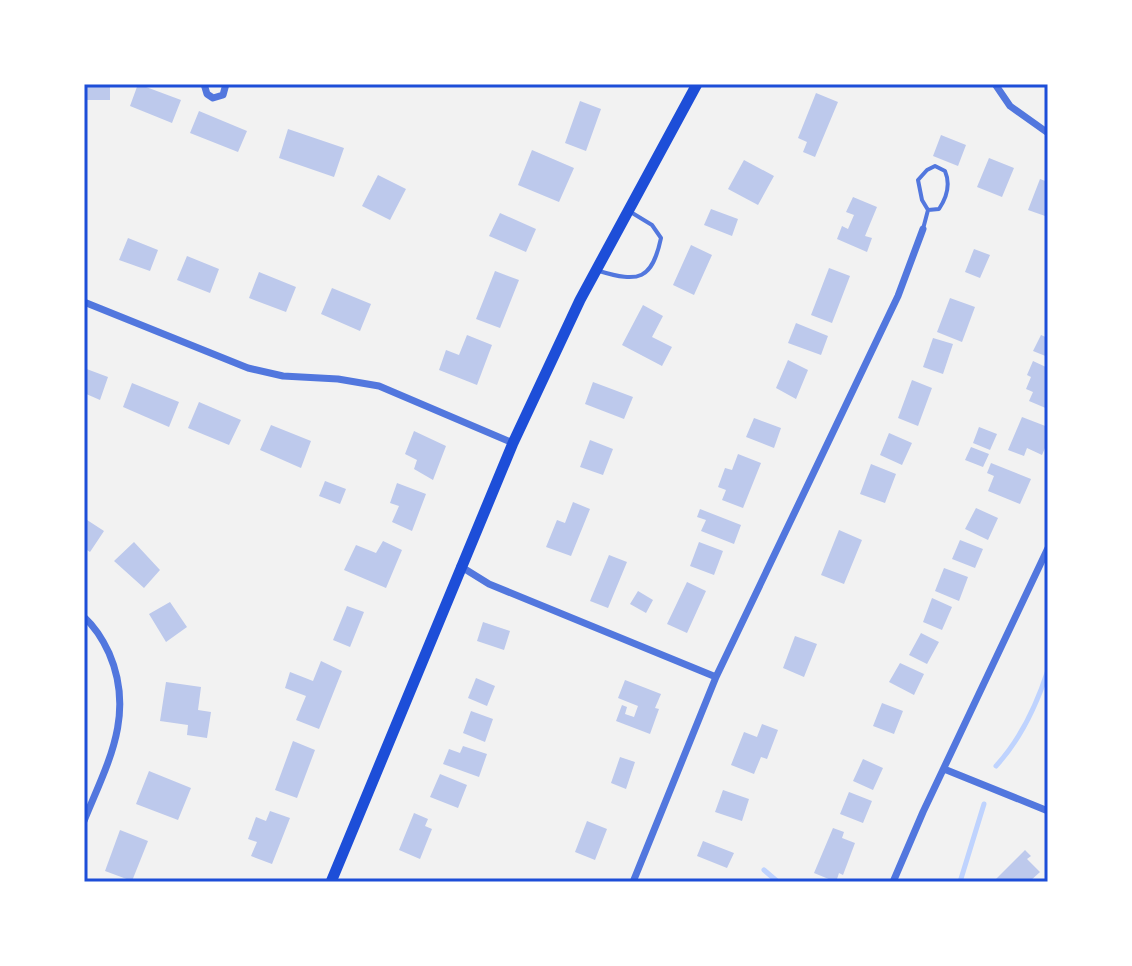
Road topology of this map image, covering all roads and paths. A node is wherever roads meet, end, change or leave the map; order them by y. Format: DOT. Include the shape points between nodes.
graph roads {
  1 [pos="204,84"];
  2 [pos="226,84"];
  3 [pos="697,84"];
  4 [pos="995,84"];
  5 [pos="1048,133"];
  6 [pos="928,210"];
  7 [pos="629,211"];
  8 [pos="923,229"];
  9 [pos="597,270"];
  10 [pos="84,302"];
  11 [pos="513,443"];
  12 [pos="1048,548"];
  13 [pos="460,566"];
  14 [pos="84,617"];
  15 [pos="716,677"];
  16 [pos="944,769"];
  17 [pos="1048,811"];
  18 [pos="84,821"];
  19 [pos="331,882"];
  20 [pos="633,882"];
  21 [pos="893,882"];
  1 -- 2 [label="street" via="213,98 223,95"];
  3 -- 7 [label="main road"];
  4 -- 5 [label="street" via="1010,106"];
  6 -- 6 [label="lane" via="918,180 935,166 949,180 939,209"];
  6 -- 8 [label="lane"];
  7 -- 9 [label="main road"];
  7 -- 9 [label="lane" via="652,225 661,238 656,263 640,276 622,278"];
  8 -- 15 [label="street" via="898,296"];
  9 -- 11 [label="main road"];
  10 -- 11 [label="street" via="258,371 379,386"];
  11 -- 13 [label="main road"];
  12 -- 16 [label="street"];
  13 -- 15 [label="street" via="489,584"];
  13 -- 19 [label="main road"];
  14 -- 18 [label="street" via="105,646 121,693 112,753"];
  15 -- 20 [label="street"];
  16 -- 17 [label="street"];
  16 -- 21 [label="street"];
}
